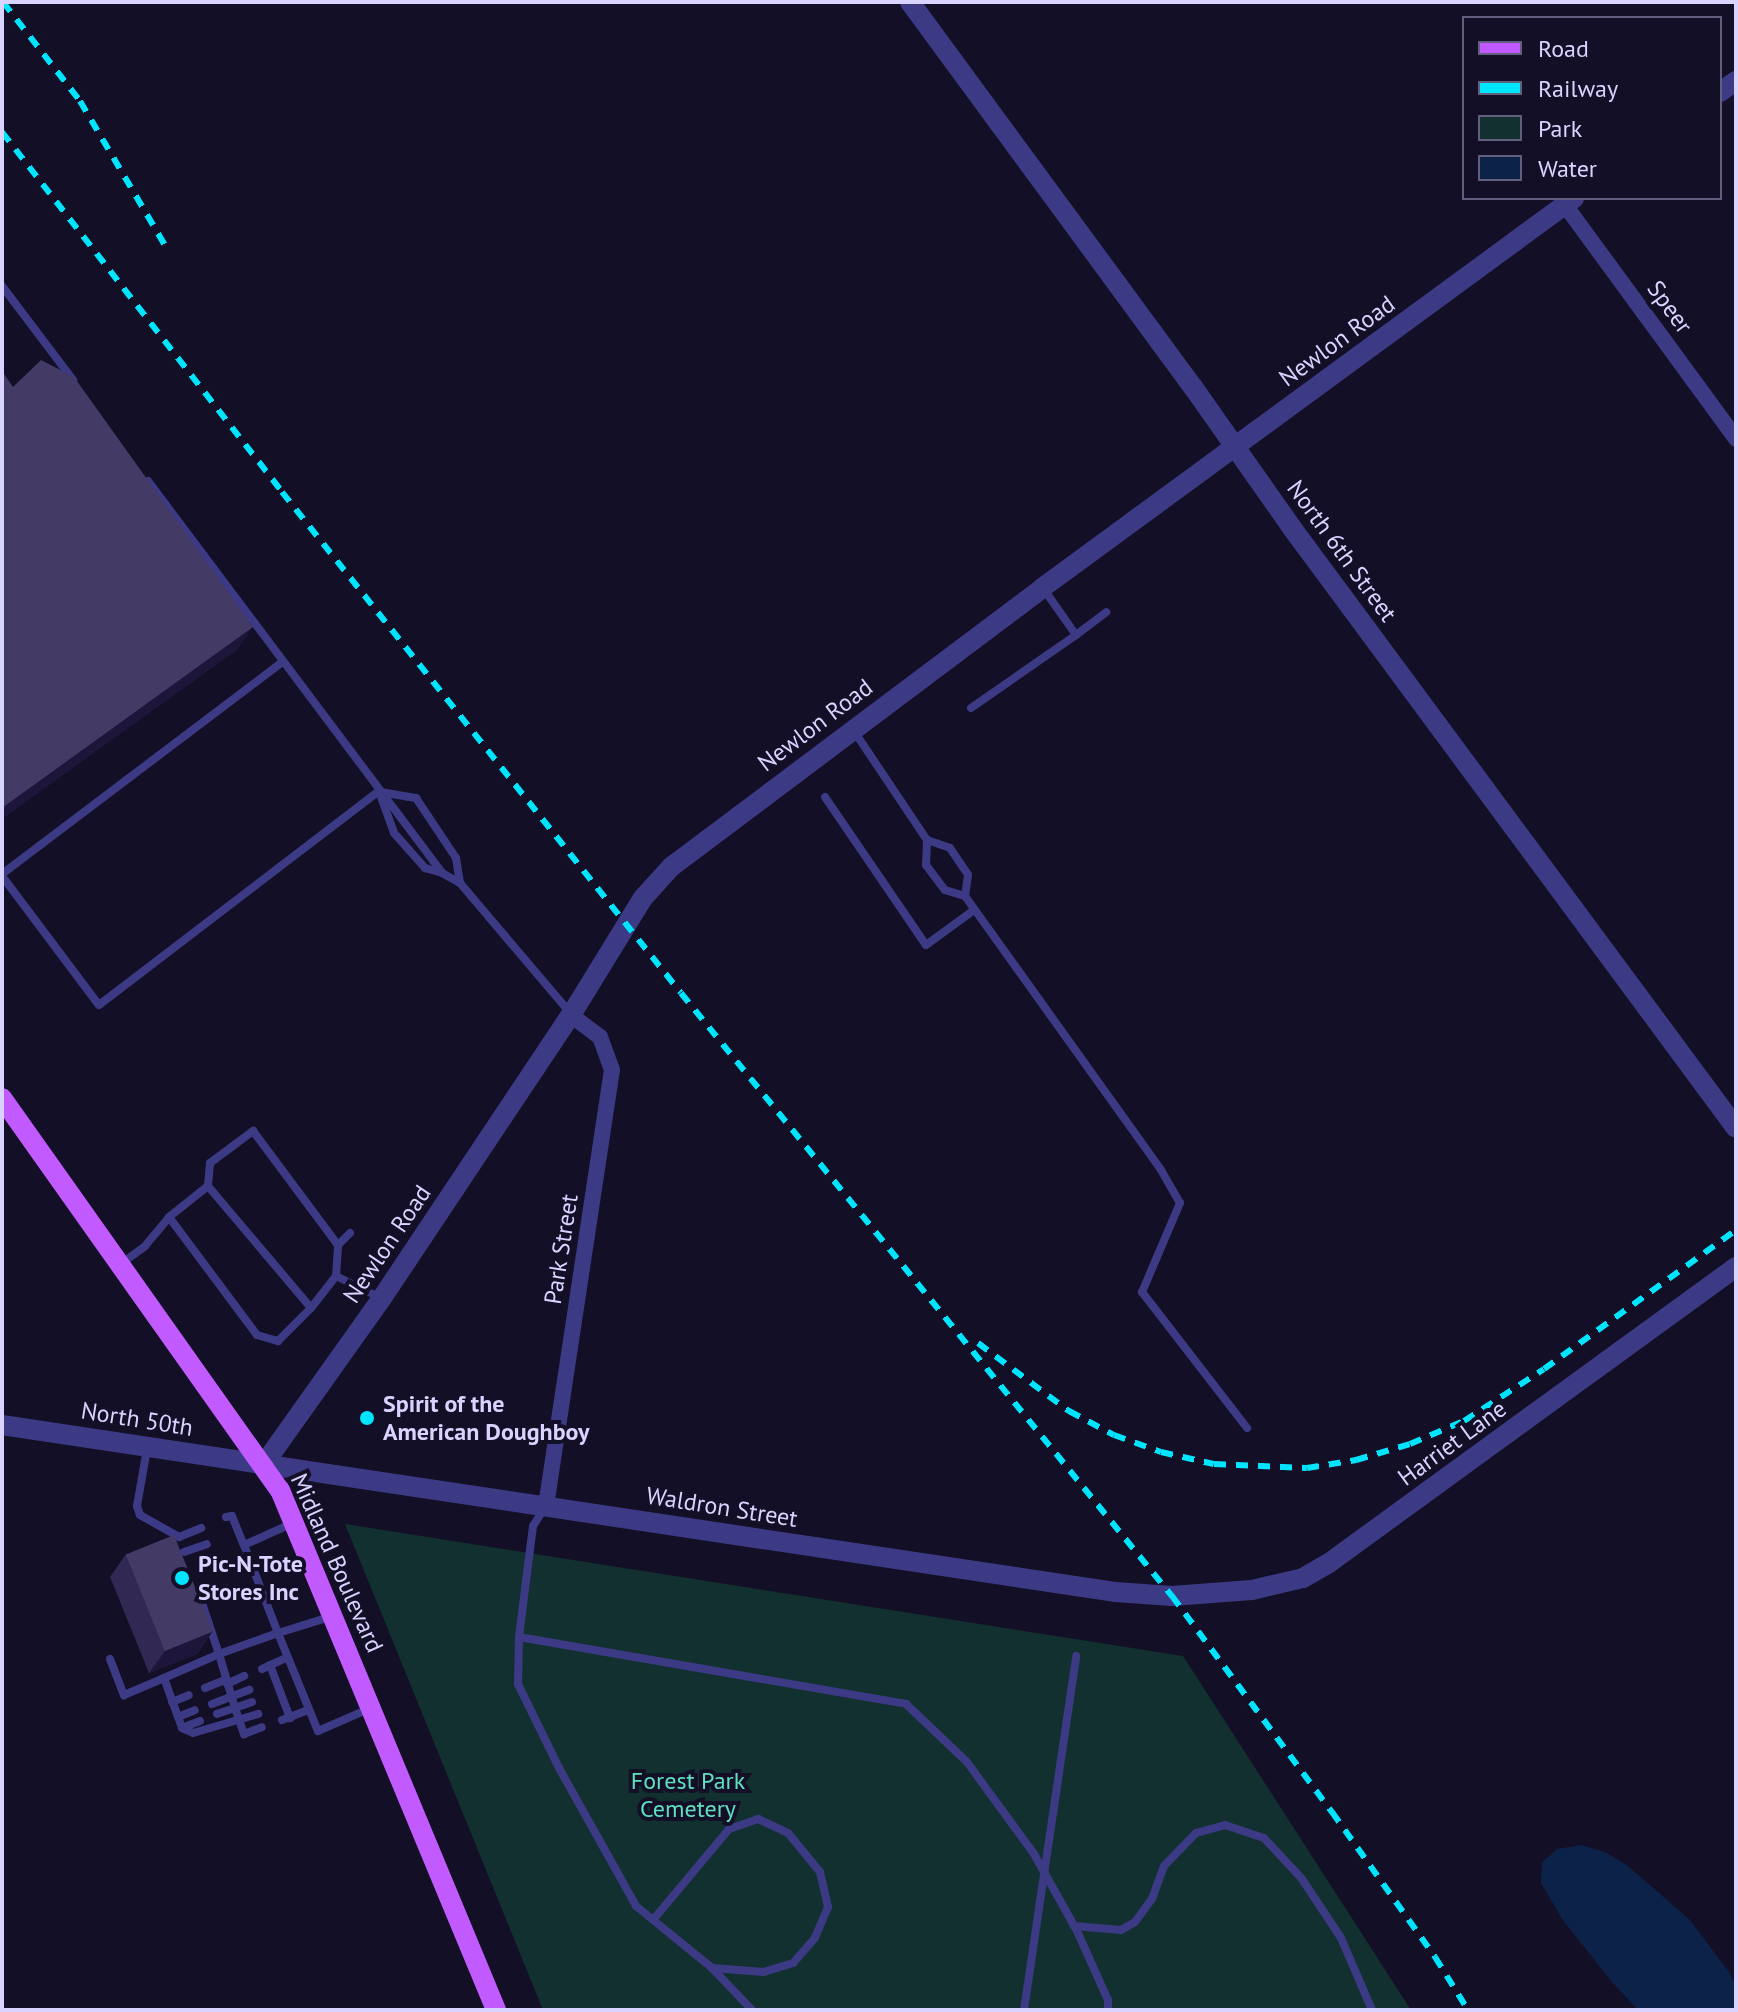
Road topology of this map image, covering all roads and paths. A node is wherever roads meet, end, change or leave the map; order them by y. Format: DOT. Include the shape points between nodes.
graph roads {
  1 [pos="910,2"];
  2 [pos="1569,201"];
  3 [pos="2,286"];
  4 [pos="76,385"];
  5 [pos="1736,439"];
  6 [pos="1235,447"];
  7 [pos="142,473"];
  8 [pos="1042,588"];
  9 [pos="1106,612"];
  10 [pos="1076,635"];
  11 [pos="282,662"];
  12 [pos="971,708"];
  13 [pos="853,729"];
  14 [pos="380,792"];
  15 [pos="825,797"];
  16 [pos="927,840"];
  17 [pos="442,873"];
  18 [pos="2,875"];
  19 [pos="460,883"];
  20 [pos="965,896"];
  21 [pos="974,910"];
  22 [pos="571,1015"];
  23 [pos="2,1098"];
  24 [pos="1736,1128"];
  25 [pos="208,1186"];
  26 [pos="169,1217"];
  27 [pos="350,1233"];
  28 [pos="338,1245"];
  29 [pos="122,1263"];
  30 [pos="1736,1267"];
  31 [pos="336,1276"];
  32 [pos="382,1298"];
  33 [pos="311,1308"];
  34 [pos="2,1425"];
  35 [pos="1247,1428"];
  36 [pos="148,1447"];
  37 [pos="264,1464"];
  38 [pos="546,1506"];
  39 [pos="226,1517"];
  40 [pos="294,1522"];
  41 [pos="201,1528"];
  42 [pos="179,1537"];
  43 [pos="207,1544"];
  44 [pos="244,1545"];
  45 [pos="226,1588"];
  46 [pos="1172,1596"];
  47 [pos="333,1616"];
  48 [pos="278,1633"];
  49 [pos="519,1637"];
  50 [pos="219,1654"];
  51 [pos="1076,1656"];
  52 [pos="286,1658"];
  53 [pos="110,1659"];
  54 [pos="244,1676"];
  55 [pos="164,1678"];
  56 [pos="226,1682"];
  57 [pos="205,1688"];
  58 [pos="249,1690"];
  59 [pos="189,1695"];
  60 [pos="231,1697"];
  61 [pos="172,1702"];
  62 [pos="252,1702"];
  63 [pos="212,1704"];
  64 [pos="235,1708"];
  65 [pos="371,1708"];
  66 [pos="195,1710"];
  67 [pos="308,1710"];
  68 [pos="217,1714"];
  69 [pos="258,1714"];
  70 [pos="178,1717"];
  71 [pos="200,1721"];
  72 [pos="239,1721"];
  73 [pos="262,1727"];
  74 [pos="182,1728"];
  75 [pos="1044,1878"];
  76 [pos="653,1920"];
  77 [pos="1074,1926"];
  78 [pos="712,1968"];
  79 [pos="496,2010"];
  80 [pos="752,2010"];
  81 [pos="1024,2010"];
  82 [pos="1108,2010"];
  83 [pos="1372,2010"];
  1 -- 6 [label="street, North 6th Street"];
  2 -- 5 [label="street, Speer"];
  2 -- 6 [label="street, Newlon Road"];
  3 -- 4 [label="lane"];
  6 -- 8 [label="street, Newlon Road"];
  6 -- 24 [label="street, North 6th Street"];
  7 -- 11 [label="lane"];
  8 -- 10 [label="lane"];
  8 -- 13 [label="street, Newlon Road"];
  9 -- 10 [label="lane"];
  10 -- 12 [label="lane"];
  11 -- 14 [label="lane"];
  11 -- 18 [label="lane"];
  13 -- 16 [label="lane"];
  13 -- 22 [label="street, Newlon Road" via="671,867 634,911"];
  14 -- 17 [label="lane"];
  14 -- 17 [label="lane" via="394,833 425,868"];
  14 -- 18 [label="lane" via="99,1005"];
  14 -- 19 [label="lane" via="416,798 456,858"];
  15 -- 21 [label="lane" via="926,945"];
  16 -- 20 [label="lane" via="926,865 945,890"];
  16 -- 20 [label="lane" via="950,848 959,861 968,875"];
  17 -- 19 [label="lane"];
  19 -- 22 [label="lane"];
  20 -- 21 [label="lane"];
  21 -- 35 [label="lane" via="1180,1203 1142,1292"];
  22 -- 32 [label="street, Newlon Road"];
  22 -- 38 [label="street, Park Street" via="600,1037 612,1070"];
  23 -- 29 [label="main road, Midland Boulevard"];
  25 -- 26 [label="lane"];
  25 -- 28 [label="lane" via="210,1163 253,1131"];
  25 -- 33 [label="lane"];
  26 -- 29 [label="lane"];
  26 -- 33 [label="lane" via="257,1335 278,1341"];
  27 -- 28 [label="lane"];
  28 -- 31 [label="lane"];
  29 -- 37 [label="main road, Midland Boulevard"];
  30 -- 46 [label="street, Harriet Lane" via="1316,1571 1265,1588"];
  31 -- 32 [label="lane"];
  31 -- 33 [label="lane"];
  32 -- 37 [label="street, Newlon Road"];
  34 -- 36 [label="street, North 50th"];
  36 -- 37 [label="street, North 50th"];
  36 -- 42 [label="lane" via="137,1506 140,1515"];
  37 -- 38 [label="street, Waldron Street"];
  37 -- 40 [label="main road, Midland Boulevard"];
  38 -- 46 [label="street, Waldron Street" via="1032,1581"];
  38 -- 49 [label="lane" via="533,1526"];
  39 -- 44 [label="lane" via="232,1516"];
  40 -- 44 [label="lane"];
  40 -- 47 [label="main road, Midland Boulevard"];
  41 -- 42 [label="lane"];
  42 -- 43 [label="lane" via="185,1556"];
  44 -- 48 [label="lane"];
  45 -- 50 [label="lane" via="199,1596"];
  47 -- 48 [label="lane"];
  47 -- 65 [label="main road, Midland Boulevard"];
  48 -- 50 [label="lane"];
  48 -- 52 [label="lane"];
  49 -- 75 [label="lane" via="906,1704 967,1762 1034,1854"];
  49 -- 76 [label="lane" via="518,1684 636,1906"];
  50 -- 55 [label="lane"];
  50 -- 56 [label="lane"];
  51 -- 75 [label="lane"];
  52 -- 67 [label="lane"];
  52 -- 67 [label="lane" via="266,1667 286,1719"];
  53 -- 55 [label="lane" via="124,1695"];
  54 -- 56 [label="lane"];
  55 -- 61 [label="lane"];
  56 -- 57 [label="lane"];
  56 -- 60 [label="lane"];
  58 -- 60 [label="lane"];
  59 -- 61 [label="lane"];
  60 -- 63 [label="lane"];
  60 -- 64 [label="lane"];
  61 -- 70 [label="lane"];
  62 -- 64 [label="lane"];
  64 -- 68 [label="lane"];
  64 -- 72 [label="lane"];
  65 -- 67 [label="lane" via="318,1731"];
  65 -- 79 [label="main road, Midland Boulevard"];
  66 -- 70 [label="lane"];
  69 -- 72 [label="lane"];
  70 -- 74 [label="lane"];
  71 -- 74 [label="lane"];
  72 -- 73 [label="lane" via="244,1734"];
  72 -- 74 [label="lane" via="193,1733"];
  75 -- 77 [label="lane"];
  75 -- 81 [label="lane"];
  76 -- 78 [label="lane"];
  76 -- 78 [label="lane" via="729,1829 758,1819 788,1833 820,1872 828,1907 815,1938 793,1963 763,1972"];
  77 -- 82 [label="lane"];
  77 -- 83 [label="lane" via="1121,1930 1135,1922 1152,1899 1164,1866 1196,1833 1225,1825 1264,1838 1302,1879 1341,1938"];
  78 -- 80 [label="lane"];
}
